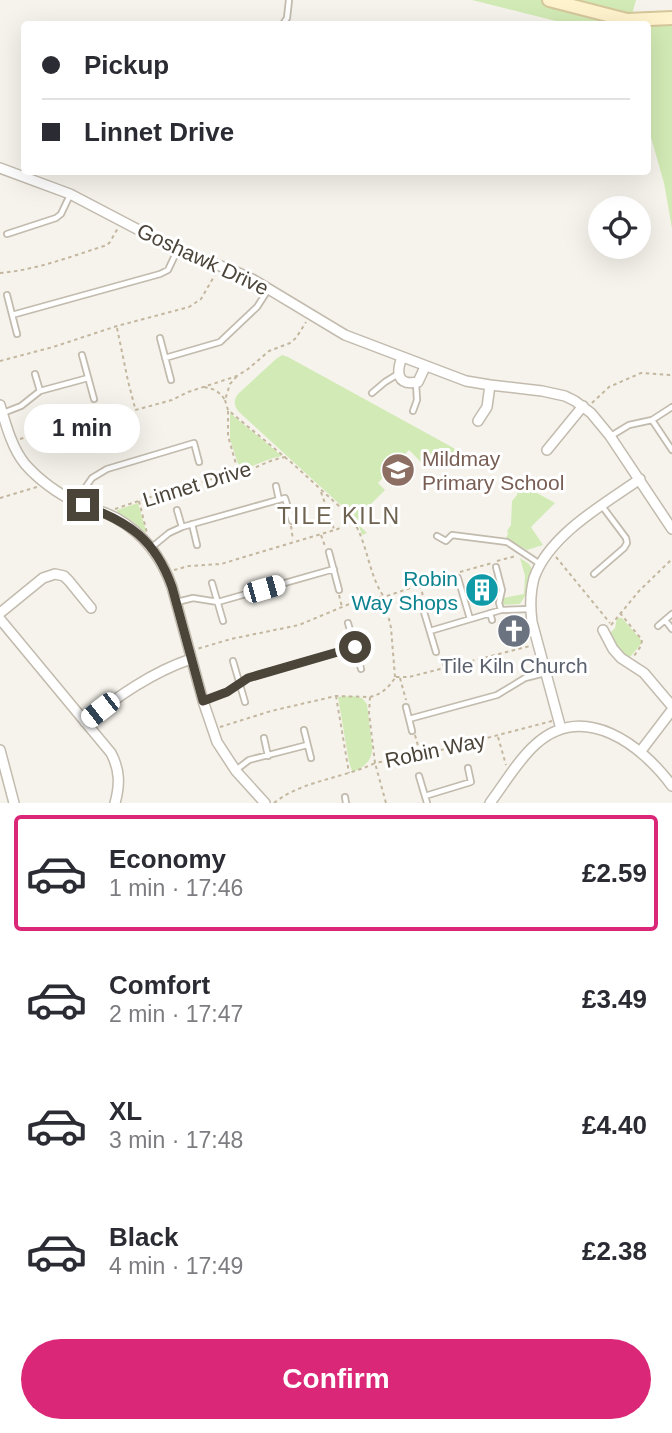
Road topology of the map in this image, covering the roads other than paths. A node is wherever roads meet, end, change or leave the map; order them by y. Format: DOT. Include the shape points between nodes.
graph roads {
  1 [pos="289,0"];
  2 [pos="549,0"];
  3 [pos="672,18"];
  4 [pos="285,21"];
  5 [pos="0,168"];
  6 [pos="70,194"];
  7 [pos="7,234"];
  8 [pos="177,250"];
  9 [pos="269,289"];
  10 [pos="6,295"];
  11 [pos="12,314"];
  12 [pos="18,334"];
  13 [pos="160,338"];
  14 [pos="82,355"];
  15 [pos="402,357"];
  16 [pos="165,358"];
  17 [pos="425,367"];
  18 [pos="35,374"];
  19 [pos="398,374"];
  20 [pos="88,378"];
  21 [pos="170,380"];
  22 [pos="415,383"];
  23 [pos="490,385"];
  24 [pos="40,391"];
  25 [pos="372,393"];
  26 [pos="94,400"];
  27 [pos="585,407"];
  28 [pos="672,407"];
  29 [pos="1,409"];
  30 [pos="413,411"];
  31 [pos="652,420"];
  32 [pos="478,421"];
  33 [pos="610,436"];
  34 [pos="547,450"];
  35 [pos="672,450"];
  36 [pos="199,462"];
  37 [pos="640,479"];
  38 [pos="276,486"];
  39 [pos="279,500"];
  40 [pos="75,502"];
  41 [pos="602,506"];
  42 [pos="177,510"];
  43 [pos="292,521"];
  44 [pos="192,524"];
  45 [pos="182,527"];
  46 [pos="672,529"];
  47 [pos="437,536"];
  48 [pos="197,545"];
  49 [pos="151,548"];
  50 [pos="329,552"];
  51 [pos="541,564"];
  52 [pos="496,567"];
  53 [pos="334,569"];
  54 [pos="594,574"];
  55 [pos="458,578"];
  56 [pos="212,583"];
  57 [pos="340,590"];
  58 [pos="176,602"];
  59 [pos="218,602"];
  60 [pos="91,608"];
  61 [pos="531,609"];
  62 [pos="500,610"];
  63 [pos="424,612"];
  64 [pos="490,612"];
  65 [pos="0,613"];
  66 [pos="672,614"];
  67 [pos="0,619"];
  68 [pos="470,619"];
  69 [pos="492,620"];
  70 [pos="665,620"];
  71 [pos="223,621"];
  72 [pos="348,623"];
  73 [pos="658,626"];
  74 [pos="607,628"];
  75 [pos="672,629"];
  76 [pos="430,631"];
  77 [pos="355,647"];
  78 [pos="436,652"];
  79 [pos="191,659"];
  80 [pos="233,661"];
  81 [pos="361,669"];
  82 [pos="546,672"];
  83 [pos="239,683"];
  84 [pos="203,701"];
  85 [pos="245,702"];
  86 [pos="405,708"];
  87 [pos="672,708"];
  88 [pos="409,719"];
  89 [pos="85,722"];
  90 [pos="560,724"];
  91 [pos="303,730"];
  92 [pos="412,731"];
  93 [pos="264,738"];
  94 [pos="307,745"];
  95 [pos="0,750"];
  96 [pos="640,752"];
  97 [pos="268,755"];
  98 [pos="311,758"];
  99 [pos="468,768"];
  100 [pos="236,771"];
  101 [pos="419,776"];
  102 [pos="672,786"];
  103 [pos="425,796"];
  104 [pos="14,803"];
  105 [pos="115,803"];
  106 [pos="265,803"];
  107 [pos="427,803"];
  108 [pos="490,803"];
  1 -- 4 [label="lane"];
  2 -- 3 [label="main road" via="627,20"];
  5 -- 6 [label="street, Goshawk Drive"];
  6 -- 7 [label="lane" via="56,218"];
  6 -- 8 [label="street, Goshawk Drive"];
  8 -- 9 [label="street, Goshawk Drive"];
  8 -- 11 [label="lane" via="168,270 160,274"];
  9 -- 15 [label="street, Goshawk Drive" via="345,335"];
  9 -- 16 [label="lane" via="220,342"];
  10 -- 11 [label="lane"];
  11 -- 12 [label="lane"];
  13 -- 16 [label="lane"];
  14 -- 20 [label="lane"];
  15 -- 17 [label="street, Goshawk Drive"];
  15 -- 19 [label="street"];
  16 -- 21 [label="lane"];
  17 -- 22 [label="street"];
  17 -- 23 [label="street, Goshawk Drive"];
  18 -- 24 [label="lane"];
  19 -- 22 [label="street"];
  19 -- 25 [label="lane"];
  20 -- 24 [label="lane"];
  20 -- 26 [label="lane"];
  22 -- 30 [label="lane"];
  23 -- 27 [label="street, Goshawk Drive" via="553,393"];
  23 -- 32 [label="street" via="487,407"];
  24 -- 29 [label="lane" via="22,406"];
  27 -- 33 [label="street, Goshawk Drive"];
  27 -- 34 [label="street"];
  28 -- 31 [label="lane"];
  29 -- 40 [label="street, Linnet Drive" via="26,465"];
  31 -- 33 [label="lane" via="629,425"];
  31 -- 35 [label="lane"];
  33 -- 37 [label="street, Goshawk Drive"];
  36 -- 40 [label="lane" via="194,443 107,469 92,478"];
  37 -- 41 [label="street"];
  37 -- 46 [label="street, Goshawk Drive"];
  38 -- 39 [label="lane"];
  39 -- 43 [label="lane" via="285,498"];
  39 -- 44 [label="lane"];
  40 -- 49 [label="street, Linnet Drive" via="128,526"];
  41 -- 51 [label="street" via="571,530"];
  41 -- 54 [label="lane" via="627,543"];
  42 -- 45 [label="lane"];
  44 -- 45 [label="lane"];
  44 -- 48 [label="lane"];
  45 -- 49 [label="lane"];
  47 -- 51 [label="lane" via="446,541 452,535 500,540"];
  49 -- 58 [label="street, Linnet Drive" via="167,573"];
  50 -- 53 [label="lane"];
  51 -- 61 [label="street"];
  52 -- 62 [label="lane" via="502,590"];
  53 -- 57 [label="lane"];
  53 -- 59 [label="lane"];
  55 -- 68 [label="lane"];
  56 -- 59 [label="lane"];
  58 -- 59 [label="lane" via="193,598"];
  58 -- 79 [label="street, Linnet Drive"];
  59 -- 71 [label="lane"];
  60 -- 65 [label="street" via="64,576 55,574 43,578"];
  61 -- 62 [label="lane"];
  61 -- 82 [label="street"];
  62 -- 64 [label="lane"];
  63 -- 76 [label="lane"];
  64 -- 68 [label="lane"];
  64 -- 69 [label="lane"];
  66 -- 70 [label="lane"];
  67 -- 89 [label="street"];
  68 -- 76 [label="lane"];
  70 -- 73 [label="lane"];
  70 -- 75 [label="lane"];
  72 -- 77 [label="lane"];
  74 -- 87 [label="street" via="613,649 644,673"];
  76 -- 78 [label="lane"];
  77 -- 81 [label="lane"];
  77 -- 83 [label="lane"];
  79 -- 84 [label="street, Linnet Drive"];
  79 -- 89 [label="street" via="134,686"];
  80 -- 83 [label="lane"];
  82 -- 88 [label="lane" via="497,695"];
  82 -- 90 [label="street"];
  83 -- 84 [label="lane"];
  83 -- 85 [label="lane"];
  84 -- 100 [label="street, Linnet Drive" via="211,730"];
  86 -- 88 [label="lane"];
  87 -- 96 [label="street"];
  88 -- 92 [label="lane"];
  89 -- 105 [label="street" via="116,762"];
  90 -- 96 [label="street" via="606,731"];
  90 -- 108 [label="street" via="537,743"];
  91 -- 94 [label="lane"];
  93 -- 97 [label="lane"];
  94 -- 97 [label="lane"];
  94 -- 98 [label="lane"];
  95 -- 104 [label="street"];
  96 -- 102 [label="street"];
  97 -- 100 [label="lane"];
  99 -- 103 [label="lane" via="471,782"];
  100 -- 106 [label="street, Linnet Drive"];
  101 -- 103 [label="lane"];
  103 -- 107 [label="lane"];
}
